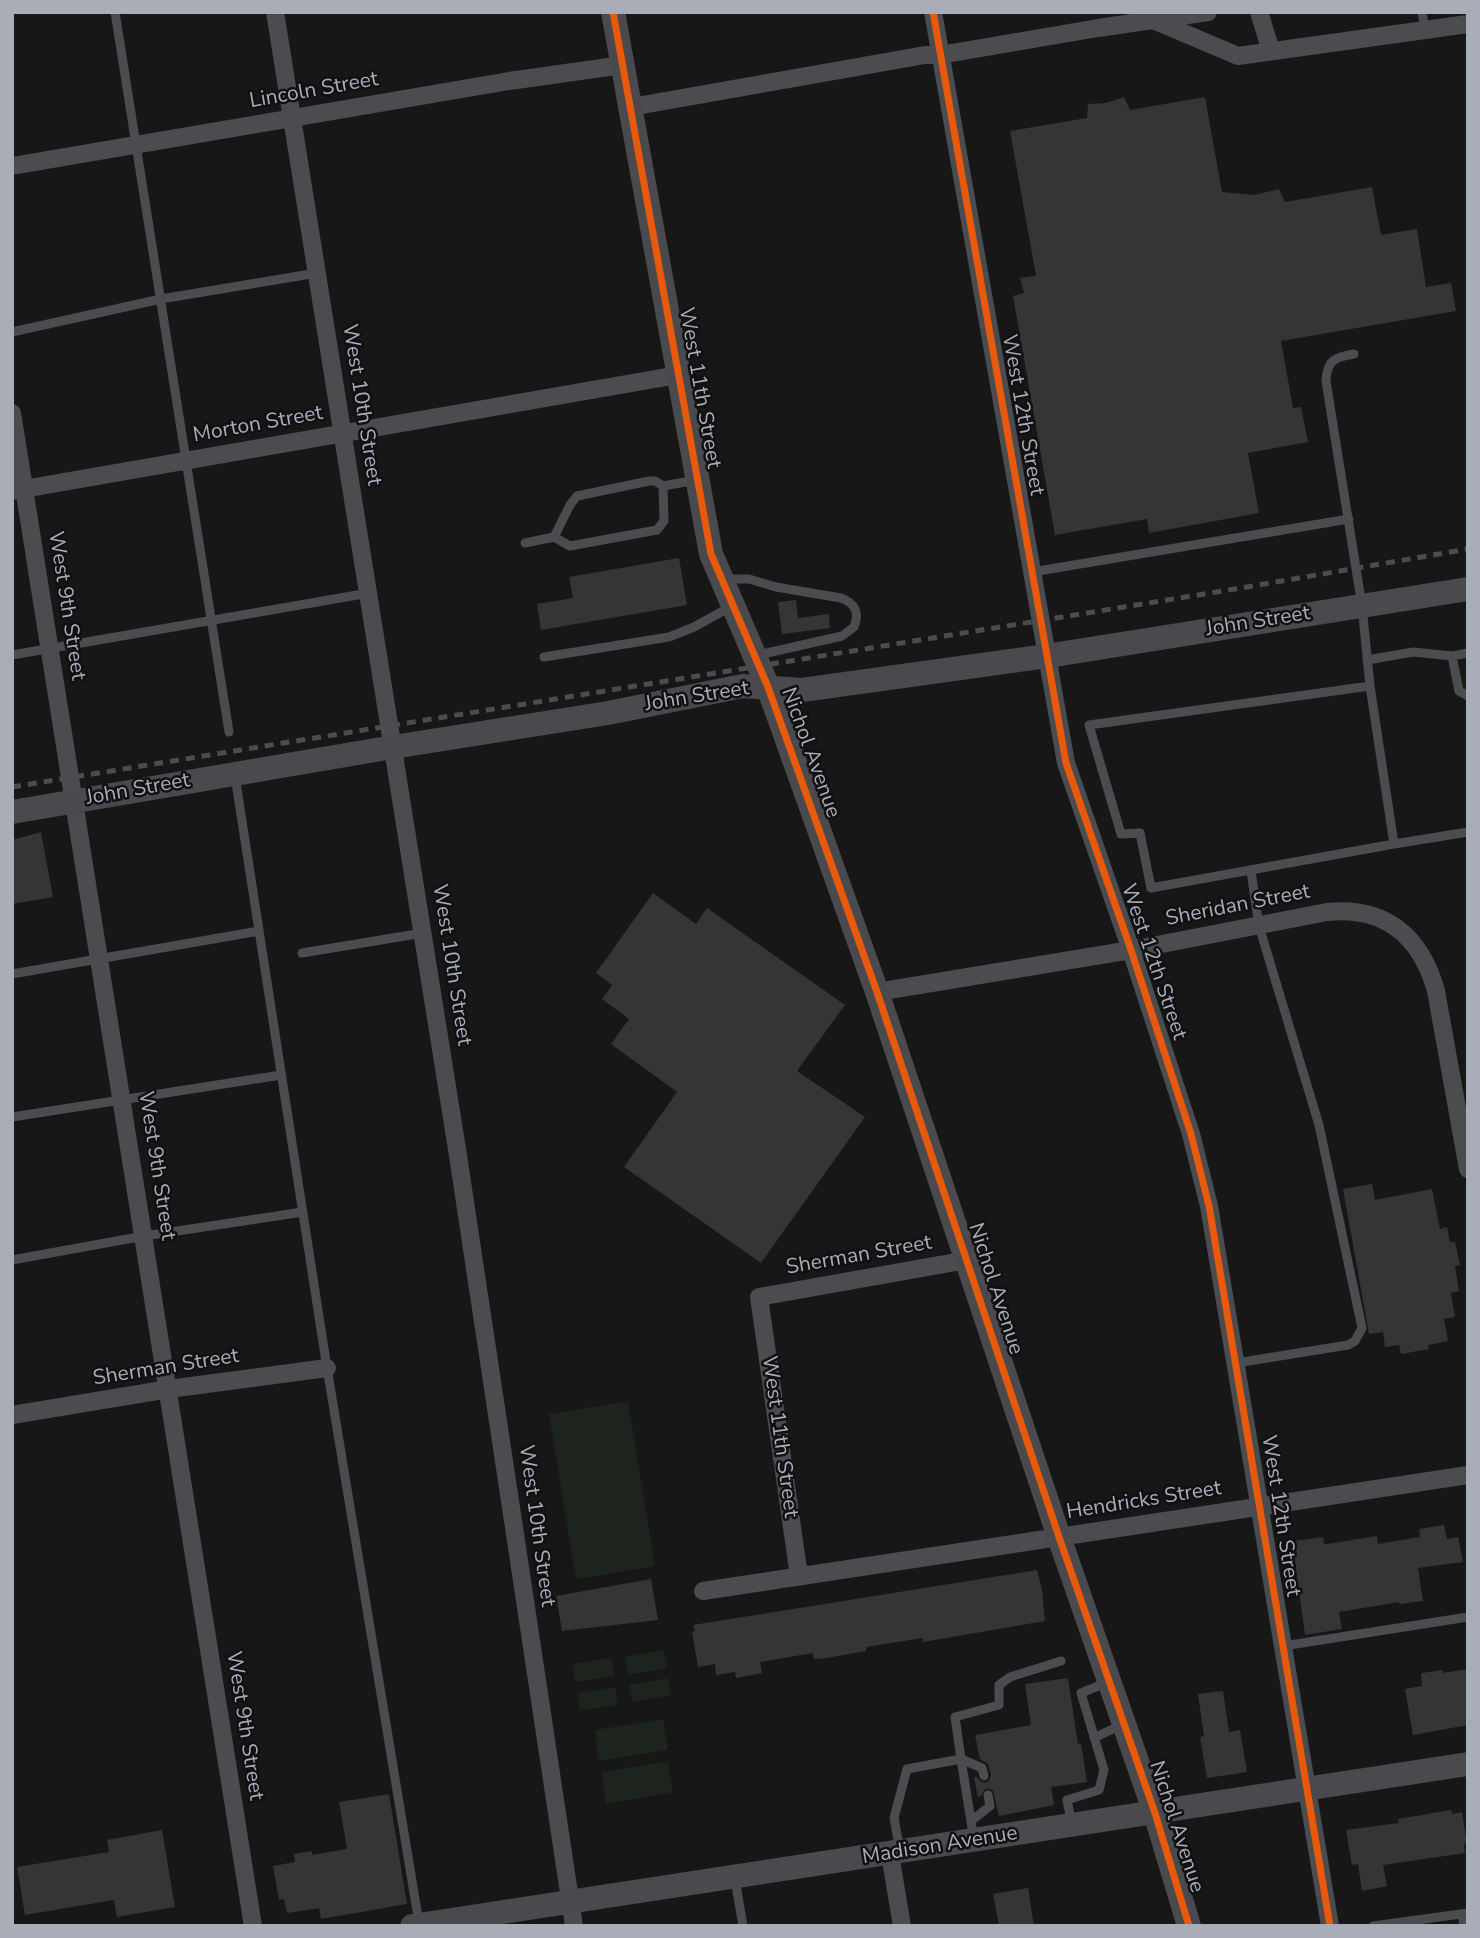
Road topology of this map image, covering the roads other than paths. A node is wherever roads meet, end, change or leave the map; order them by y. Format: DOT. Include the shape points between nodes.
graph roads {
  1 [pos="115,12"];
  2 [pos="275,12"];
  3 [pos="613,12"];
  4 [pos="933,12"];
  5 [pos="1208,12"];
  6 [pos="1259,12"];
  7 [pos="1153,20"];
  8 [pos="1424,21"];
  9 [pos="1468,24"];
  10 [pos="1271,51"];
  11 [pos="940,55"];
  12 [pos="623,65"];
  13 [pos="631,107"];
  14 [pos="292,118"];
  15 [pos="136,145"];
  16 [pos="12,166"];
  17 [pos="317,273"];
  18 [pos="161,299"];
  19 [pos="12,332"];
  20 [pos="1354,354"];
  21 [pos="678,375"];
  22 [pos="12,413"];
  23 [pos="343,433"];
  24 [pos="187,461"];
  25 [pos="698,480"];
  26 [pos="663,486"];
  27 [pos="18,490"];
  28 [pos="1349,519"];
  29 [pos="554,537"];
  30 [pos="525,543"];
  31 [pos="1032,572"];
  32 [pos="722,579"];
  33 [pos="1468,589"];
  34 [pos="369,593"];
  35 [pos="734,606"];
  36 [pos="1362,606"];
  37 [pos="211,620"];
  38 [pos="50,649"];
  39 [pos="1468,653"];
  40 [pos="12,655"];
  41 [pos="1047,656"];
  42 [pos="1452,656"];
  43 [pos="544,657"];
  44 [pos="1367,660"];
  45 [pos="761,670"];
  46 [pos="1370,685"];
  47 [pos="1468,696"];
  48 [pos="229,732"];
  49 [pos="393,747"];
  50 [pos="234,774"];
  51 [pos="74,801"];
  52 [pos="12,812"];
  53 [pos="1468,832"];
  54 [pos="1394,844"];
  55 [pos="1251,871"];
  56 [pos="1259,926"];
  57 [pos="259,930"];
  58 [pos="423,933"];
  59 [pos="1131,950"];
  60 [pos="302,953"];
  61 [pos="99,958"];
  62 [pos="12,974"];
  63 [pos="877,992"];
  64 [pos="281,1075"];
  65 [pos="122,1098"];
  66 [pos="12,1117"];
  67 [pos="1464,1129"];
  68 [pos="1468,1169"];
  69 [pos="303,1212"];
  70 [pos="144,1236"];
  71 [pos="12,1260"];
  72 [pos="967,1260"];
  73 [pos="759,1297"];
  74 [pos="1236,1363"];
  75 [pos="327,1368"];
  76 [pos="169,1389"];
  77 [pos="12,1415"];
  78 [pos="1468,1475"];
  79 [pos="1261,1506"];
  80 [pos="1059,1537"];
  81 [pos="799,1576"];
  82 [pos="703,1591"];
  83 [pos="1468,1617"];
  84 [pos="1283,1646"];
  85 [pos="1061,1661"];
  86 [pos="1110,1682"];
  87 [pos="1124,1724"];
  88 [pos="1094,1738"];
  89 [pos="961,1759"];
  90 [pos="1468,1764"];
  91 [pos="984,1776"];
  92 [pos="1306,1788"];
  93 [pos="988,1795"];
  94 [pos="1155,1813"];
  95 [pos="1072,1826"];
  96 [pos="973,1831"];
  97 [pos="895,1854"];
  98 [pos="735,1877"];
  99 [pos="569,1901"];
  100 [pos="1465,1914"];
  101 [pos="417,1925"];
  102 [pos="253,1926"];
  103 [pos="574,1926"];
  104 [pos="743,1926"];
  105 [pos="902,1926"];
  106 [pos="1189,1926"];
  107 [pos="1330,1926"];
  108 [pos="1373,1926"];
  109 [pos="1464,1926"];
  1 -- 15 [label="lane"];
  2 -- 14 [label="street, West 10th Street"];
  3 -- 12 [label="street"];
  4 -- 11 [label="street, West 12th Street"];
  5 -- 7 [label="street"];
  6 -- 10 [label="street"];
  7 -- 10 [label="street" via="1238,56"];
  7 -- 11 [label="street"];
  8 -- 9 [label="street"];
  8 -- 10 [label="street"];
  11 -- 13 [label="street"];
  11 -- 31 [label="street, West 12th Street"];
  12 -- 13 [label="street, West 11th Street"];
  12 -- 14 [label="street, Lincoln Street"];
  13 -- 21 [label="street, West 11th Street"];
  14 -- 15 [label="street, Lincoln Street"];
  14 -- 17 [label="street, West 10th Street"];
  15 -- 16 [label="street, Lincoln Street"];
  15 -- 18 [label="lane"];
  17 -- 18 [label="lane"];
  17 -- 23 [label="street, West 10th Street"];
  18 -- 19 [label="lane"];
  18 -- 24 [label="lane"];
  20 -- 28 [label="lane" via="1334,359 1327,368 1326,381"];
  21 -- 23 [label="street, Morton Street"];
  21 -- 25 [label="street, West 11th Street"];
  22 -- 27 [label="street, West 9th Street"];
  23 -- 24 [label="street, Morton Street"];
  23 -- 34 [label="street, West 10th Street"];
  24 -- 27 [label="street, Morton Street"];
  24 -- 37 [label="lane"];
  25 -- 26 [label="lane"];
  25 -- 32 [label="street, West 11th Street" via="711,554"];
  26 -- 29 [label="lane" via="649,481 577,496"];
  26 -- 29 [label="lane" via="664,521 657,530 570,546"];
  27 -- 38 [label="street, West 9th Street"];
  28 -- 31 [label="lane"];
  28 -- 36 [label="lane"];
  29 -- 30 [label="lane"];
  31 -- 41 [label="street, West 12th Street"];
  32 -- 35 [label="street, West 11th Street"];
  32 -- 45 [label="lane" via="749,579 841,598 855,607 855,627 842,636"];
  33 -- 36 [label="street, John Street"];
  34 -- 37 [label="lane"];
  34 -- 49 [label="street, West 10th Street"];
  35 -- 43 [label="lane" via="668,637"];
  35 -- 45 [label="street, West 11th Street"];
  36 -- 41 [label="street, John Street"];
  36 -- 44 [label="lane"];
  37 -- 38 [label="lane"];
  37 -- 48 [label="lane"];
  38 -- 40 [label="lane"];
  38 -- 51 [label="street, West 9th Street"];
  39 -- 42 [label="lane"];
  41 -- 45 [label="street, John Street" via="802,690"];
  41 -- 59 [label="street, West 12th Street" via="1066,763"];
  42 -- 44 [label="lane" via="1413,652"];
  42 -- 47 [label="lane" via="1459,691"];
  44 -- 46 [label="lane"];
  45 -- 49 [label="street, John Street" via="743,686"];
  45 -- 63 [label="street, Nichol Avenue"];
  46 -- 54 [label="lane"];
  46 -- 55 [label="lane" via="1089,725 1121,834 1140,832 1151,888"];
  49 -- 50 [label="street, John Street"];
  49 -- 58 [label="street, West 10th Street"];
  50 -- 51 [label="street, John Street"];
  50 -- 57 [label="lane"];
  51 -- 52 [label="street, John Street"];
  51 -- 61 [label="street, West 9th Street"];
  53 -- 54 [label="lane"];
  54 -- 55 [label="lane"];
  55 -- 56 [label="lane"];
  56 -- 59 [label="street, Sheridan Street"];
  56 -- 67 [label="street, Sheridan Street" via="1354,911 1397,928 1430,968"];
  56 -- 74 [label="lane" via="1319,1125 1362,1328 1348,1345"];
  57 -- 61 [label="lane"];
  57 -- 64 [label="lane"];
  58 -- 60 [label="lane"];
  58 -- 99 [label="street, West 10th Street"];
  59 -- 63 [label="street, Sheridan Street"];
  59 -- 74 [label="street, West 12th Street" via="1191,1135 1209,1206"];
  61 -- 62 [label="lane"];
  61 -- 65 [label="street, West 9th Street"];
  63 -- 72 [label="street, Nichol Avenue"];
  64 -- 65 [label="lane"];
  64 -- 69 [label="lane"];
  65 -- 66 [label="lane"];
  65 -- 70 [label="street, West 9th Street"];
  67 -- 68 [label="street"];
  69 -- 70 [label="lane"];
  69 -- 75 [label="lane"];
  70 -- 71 [label="lane"];
  70 -- 76 [label="street, West 9th Street"];
  72 -- 73 [label="street, Sherman Street"];
  72 -- 80 [label="street, Nichol Avenue"];
  73 -- 81 [label="street, West 11th Street"];
  74 -- 79 [label="street, West 12th Street"];
  75 -- 76 [label="street, Sherman Street"];
  75 -- 101 [label="lane"];
  76 -- 77 [label="street, Sherman Street"];
  76 -- 102 [label="street, West 9th Street"];
  78 -- 79 [label="street, Hendricks Street"];
  79 -- 80 [label="street, Hendricks Street"];
  79 -- 84 [label="street, West 12th Street"];
  80 -- 81 [label="street, Hendricks Street"];
  80 -- 86 [label="street, Nichol Avenue"];
  81 -- 82 [label="street, Hendricks Street"];
  83 -- 84 [label="lane"];
  84 -- 92 [label="street, West 12th Street"];
  85 -- 89 [label="lane" via="1010,1677 999,1685 999,1705 955,1717"];
  86 -- 87 [label="street, Nichol Avenue"];
  86 -- 88 [label="lane" via="1081,1693"];
  87 -- 88 [label="lane"];
  87 -- 94 [label="street, Nichol Avenue"];
  88 -- 95 [label="lane" via="1104,1770 1099,1790 1067,1800"];
  89 -- 91 [label="lane" via="982,1768"];
  89 -- 96 [label="lane"];
  89 -- 97 [label="lane" via="907,1769 894,1818"];
  90 -- 92 [label="street, Madison Avenue"];
  92 -- 94 [label="street, Madison Avenue"];
  92 -- 107 [label="street, West 12th Street"];
  93 -- 96 [label="lane" via="990,1806"];
  94 -- 95 [label="street, Madison Avenue"];
  94 -- 106 [label="street, Nichol Avenue"];
  95 -- 96 [label="street, Madison Avenue"];
  96 -- 97 [label="street, Madison Avenue"];
  97 -- 98 [label="street, Madison Avenue"];
  97 -- 105 [label="street"];
  98 -- 99 [label="street, Madison Avenue"];
  98 -- 104 [label="lane"];
  99 -- 101 [label="street, Madison Avenue"];
  99 -- 103 [label="street, West 10th Street"];
  100 -- 108 [label="lane"];
  100 -- 109 [label="lane"];
}
